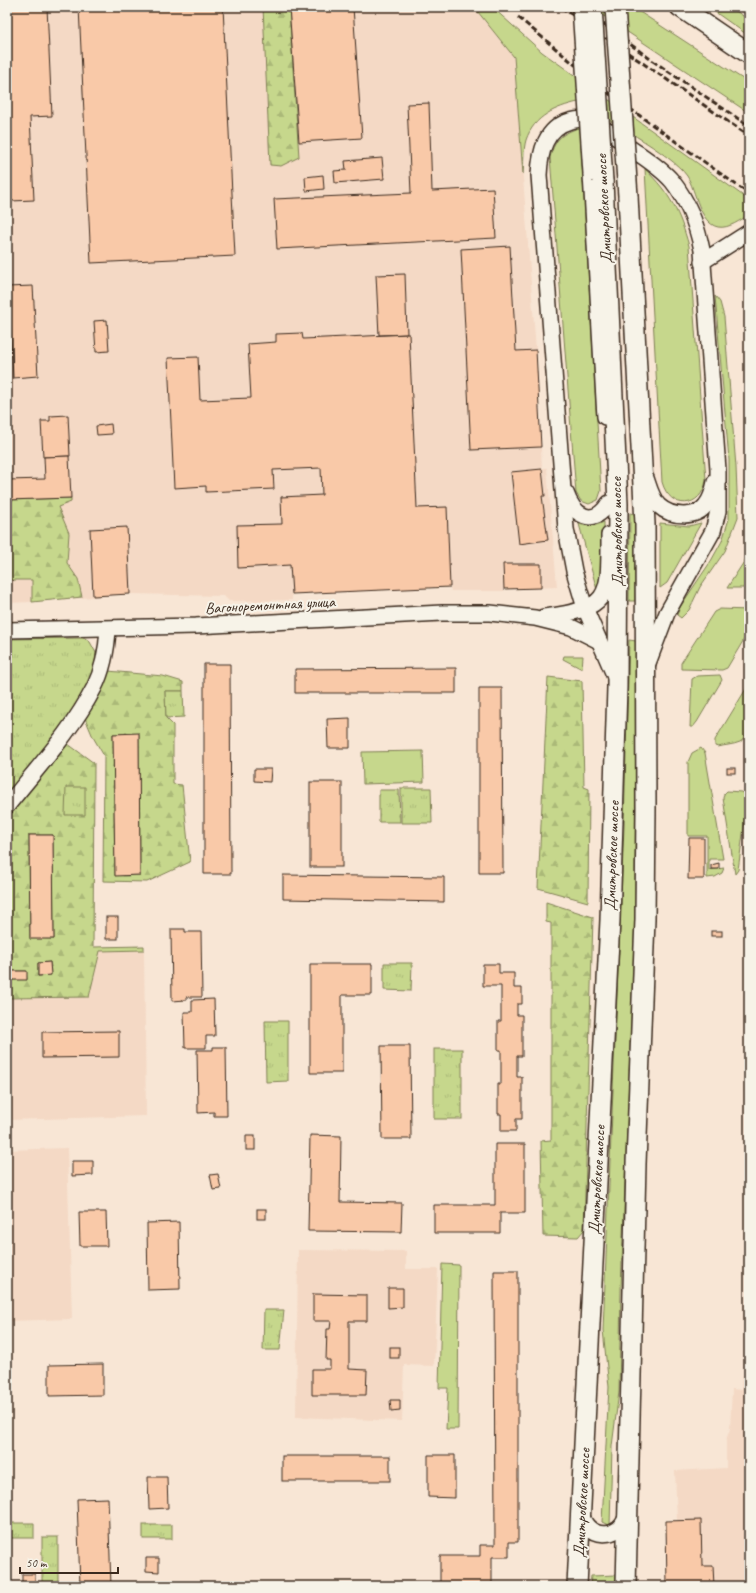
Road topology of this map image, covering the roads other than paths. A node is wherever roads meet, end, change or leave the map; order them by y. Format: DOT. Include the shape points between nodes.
graph roads {
  1 [pos="580,7"];
  2 [pos="592,7"];
  3 [pos="615,7"];
  4 [pos="680,7"];
  5 [pos="747,52"];
  6 [pos="597,178"];
  7 [pos="749,232"];
  8 [pos="702,262"];
  9 [pos="718,470"];
  10 [pos="643,472"];
  11 [pos="564,487"];
  12 [pos="608,503"];
  13 [pos="585,608"];
  14 [pos="535,618"];
  15 [pos="108,628"];
  16 [pos="7,630"];
  17 [pos="599,641"];
  18 [pos="645,672"];
  19 [pos="617,680"];
  20 [pos="7,806"];
  21 [pos="581,1510"];
  22 [pos="628,1511"];
  23 [pos="578,1586"];
  24 [pos="626,1586"];
  1 -- 6 [label="street, Вагоноремонтная улица, bridge"];
  2 -- 6 [label="main road, Дмитровское шоссе, bridge"];
  3 -- 10 [label="main road, Дмитровское шоссе, bridge"];
  4 -- 5 [label="main road"];
  6 -- 12 [label="street, Вагоноремонтная улица"];
  6 -- 19 [label="main road, Дмитровское шоссе" via="618,504"];
  7 -- 8 [label="street"];
  8 -- 9 [label="street, Дмитровское шоссе"];
  8 -- 11 [label="street, Дмитровское шоссе" via="700,242 693,218 682,196 662,170 589,121 579,119 553,130 542,151 539,175"];
  9 -- 10 [label="street, Дмитровское шоссе" via="712,497 705,507 685,515 666,511 658,505"];
  9 -- 18 [label="street, Дмитровское шоссе" via="720,500 713,531 666,613"];
  10 -- 18 [label="main road, Дмитровское шоссе"];
  11 -- 12 [label="street" via="570,504 582,516 597,515 604,511"];
  11 -- 13 [label="street" via="570,553"];
  12 -- 13 [label="street, Вагоноремонтная улица" via="608,582 598,601"];
  13 -- 14 [label="street, Вагоноремонтная улица" via="566,614"];
  13 -- 17 [label="street"];
  14 -- 15 [label="street, Вагоноремонтная улица" via="490,613 442,613 256,624"];
  14 -- 17 [label="street, Вагоноремонтная улица" via="571,626"];
  15 -- 16 [label="street, Вагоноремонтная улица"];
  15 -- 20 [label="street" via="107,646 95,687 63,737"];
  17 -- 19 [label="street"];
  18 -- 22 [label="main road, Дмитровское шоссе" via="646,919 636,1164"];
  19 -- 21 [label="main road, Дмитровское шоссе" via="610,920"];
  21 -- 22 [label="street" via="581,1516 588,1528 600,1534 607,1534 619,1528"];
  21 -- 23 [label="main road, Дмитровское шоссе"];
  22 -- 24 [label="main road, Дмитровское шоссе"];
}
